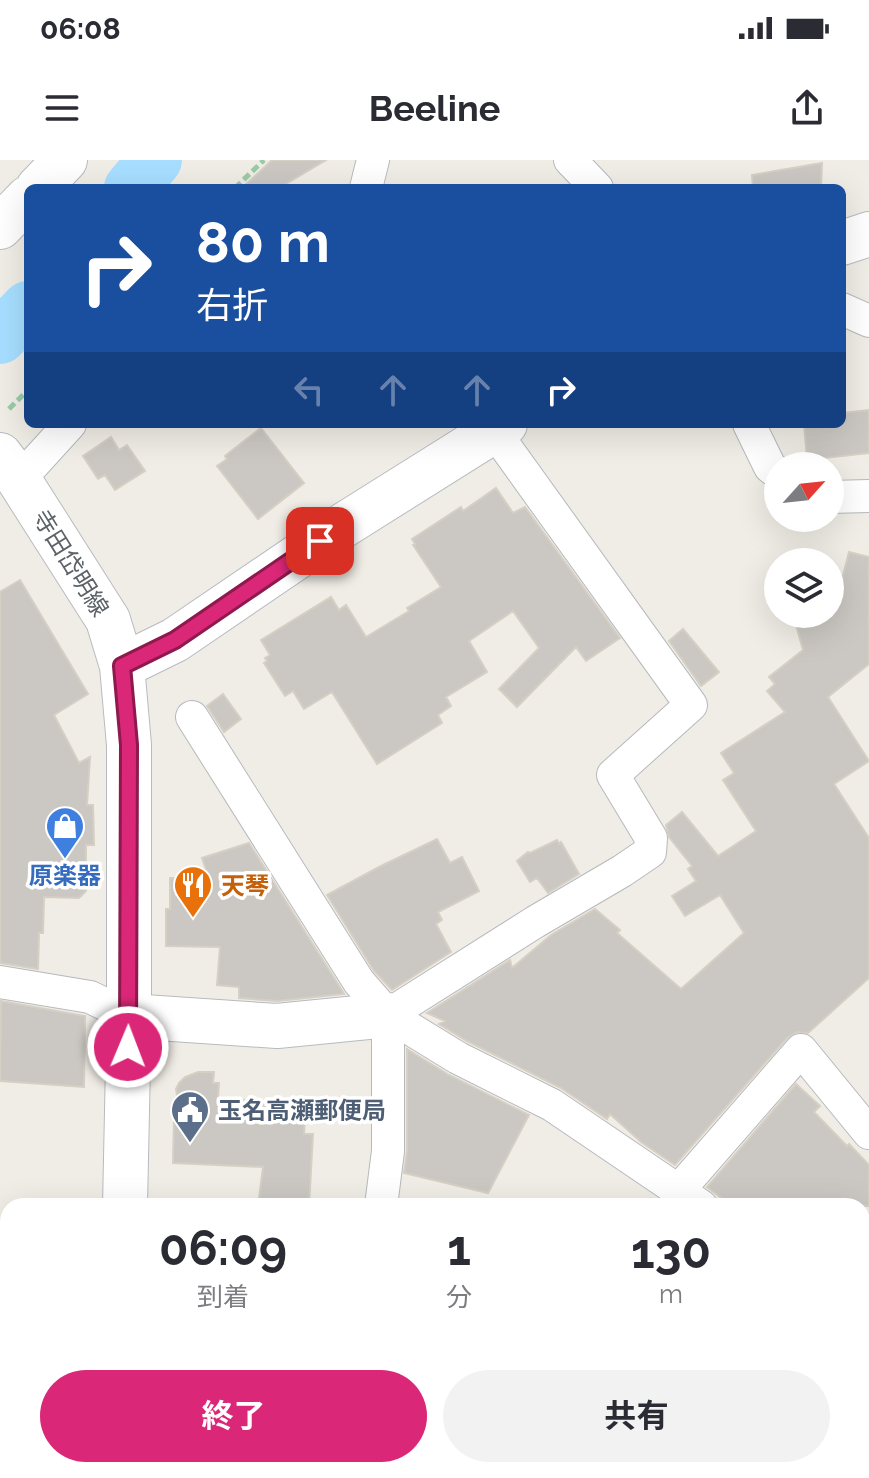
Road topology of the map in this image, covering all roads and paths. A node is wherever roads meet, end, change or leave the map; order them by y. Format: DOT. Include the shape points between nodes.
graph roads {
  1 [pos="65,160"];
  2 [pos="264,160"];
  3 [pos="373,160"];
  4 [pos="570,160"];
  5 [pos="42,184"];
  6 [pos="239,184"];
  7 [pos="367,184"];
  8 [pos="593,184"];
  9 [pos="24,202"];
  10 [pos="0,227"];
  11 [pos="869,234"];
  12 [pos="846,242"];
  13 [pos="846,311"];
  14 [pos="869,321"];
  15 [pos="24,394"];
  16 [pos="9,409"];
  17 [pos="64,428"];
  18 [pos="494,428"];
  19 [pos="497,428"];
  20 [pos="751,428"];
  21 [pos="764,455"];
  22 [pos="9,468"];
  23 [pos="869,496"];
  24 [pos="844,497"];
  25 [pos="122,666"];
  26 [pos="192,717"];
  27 [pos="0,982"];
  28 [pos="388,1015"];
  29 [pos="129,1016"];
  30 [pos="869,1133"];
  31 [pos="125,1198"];
  32 [pos="382,1198"];
  33 [pos="689,1198"];
  1 -- 5 [label="street"];
  2 -- 6 [label="path"];
  3 -- 7 [label="street"];
  4 -- 8 [label="street"];
  9 -- 10 [label="street"];
  11 -- 12 [label="street"];
  13 -- 14 [label="street"];
  15 -- 16 [label="path"];
  17 -- 22 [label="street"];
  18 -- 25 [label="street" via="175,640"];
  19 -- 28 [label="street" via="691,705 613,775 651,838 650,852"];
  20 -- 21 [label="street"];
  22 -- 25 [label="street, 寺田岱明線" via="108,620"];
  23 -- 24 [label="street"];
  25 -- 29 [label="street, 寺田岱明線" via="129,745"];
  26 -- 28 [label="street" via="359,982"];
  27 -- 29 [label="street" via="90,997"];
  28 -- 29 [label="street" via="277,1026"];
  28 -- 32 [label="street" via="388,1151"];
  28 -- 33 [label="street" via="458,1058 552,1105"];
  29 -- 31 [label="street, 寺田岱明線"];
  30 -- 33 [label="street" via="801,1050"];
}
